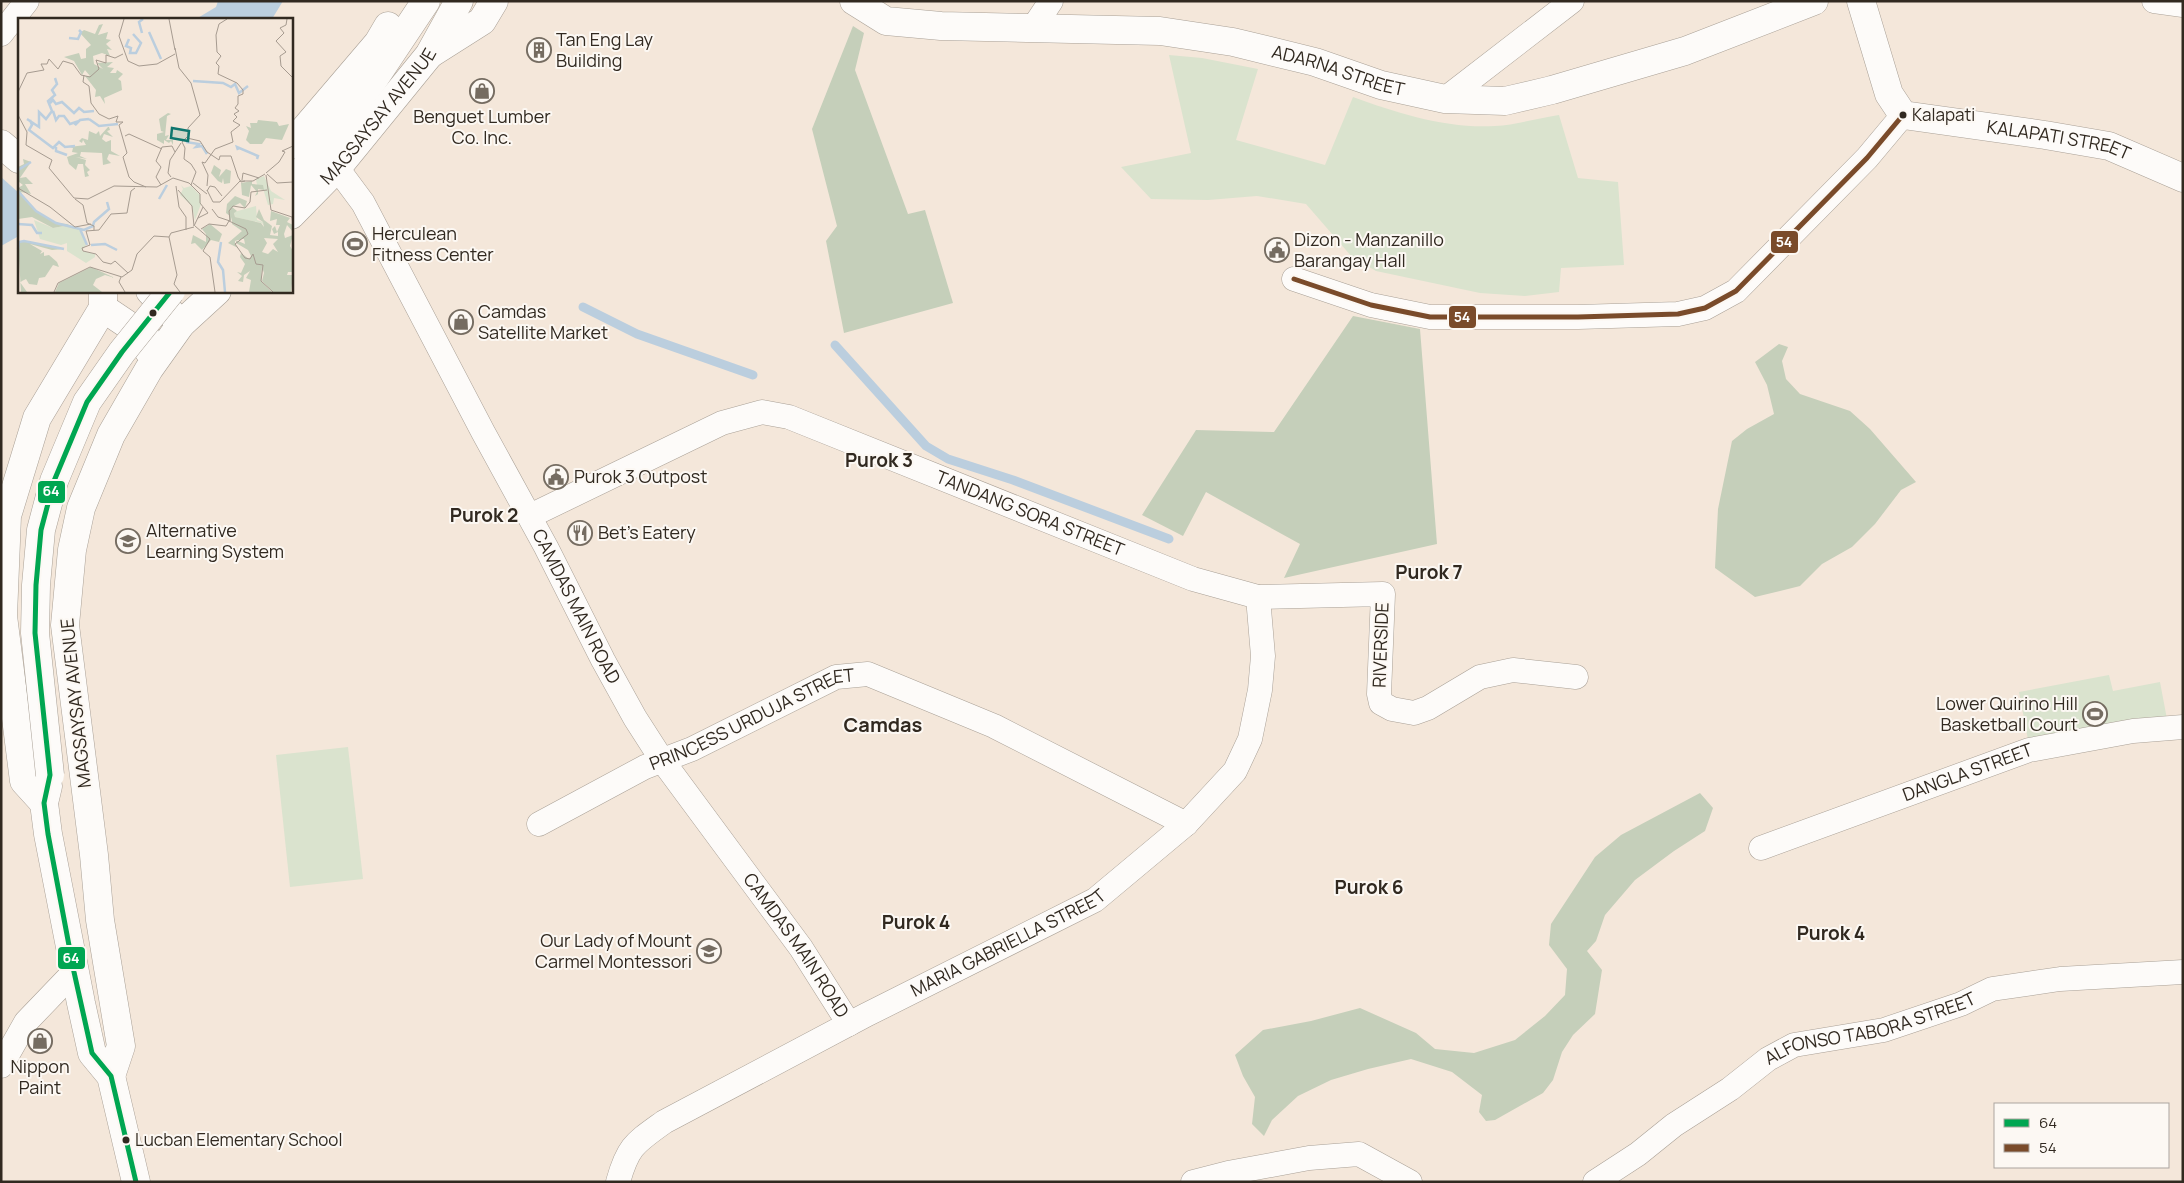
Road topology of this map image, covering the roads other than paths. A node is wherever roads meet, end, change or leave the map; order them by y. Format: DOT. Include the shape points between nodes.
graph roads {
  1 [pos="27,1"];
  2 [pos="426,1"];
  3 [pos="494,1"];
  4 [pos="854,1"];
  5 [pos="1051,1"];
  6 [pos="1572,1"];
  7 [pos="1814,1"];
  8 [pos="1861,1"];
  9 [pos="2154,1"];
  10 [pos="456,5"];
  11 [pos="2183,5"];
  12 [pos="406,14"];
  13 [pos="1033,28"];
  14 [pos="1,34"];
  15 [pos="429,55"];
  16 [pos="1445,99"];
  17 [pos="1903,115"];
  18 [pos="292,144"];
  19 [pos="337,168"];
  20 [pos="2183,178"];
  21 [pos="292,185"];
  22 [pos="292,214"];
  23 [pos="1294,278"];
  24 [pos="151,292"];
  25 [pos="170,292"];
  26 [pos="216,292"];
  27 [pos="103,300"];
  28 [pos="181,324"];
  29 [pos="149,369"];
  30 [pos="530,516"];
  31 [pos="1258,598"];
  32 [pos="1576,677"];
  33 [pos="2183,727"];
  34 [pos="662,760"];
  35 [pos="44,803"];
  36 [pos="539,824"];
  37 [pos="1186,824"];
  38 [pos="1761,848"];
  39 [pos="74,972"];
  40 [pos="2183,972"];
  41 [pos="848,1024"];
  42 [pos="1,1066"];
  43 [pos="111,1076"];
  44 [pos="136,1182"];
  45 [pos="618,1182"];
  46 [pos="1193,1182"];
  47 [pos="1410,1182"];
  48 [pos="1595,1182"];
  1 -- 14 [label="street"];
  2 -- 12 [label="main road, MAGSAYSAY AVENUE"];
  3 -- 15 [label="main road" via="482,21"];
  4 -- 13 [label="main road, ADARNA STREET" via="886,21"];
  5 -- 13 [label="street"];
  6 -- 16 [label="street"];
  7 -- 16 [label="main road, ADARNA STREET" via="1685,50 1552,90 1505,101"];
  8 -- 17 [label="main road" via="1889,94"];
  9 -- 11 [label="street"];
  10 -- 12 [label="main road, MAGSAYSAY AVENUE"];
  10 -- 15 [label="main road, MAGSAYSAY AVENUE"];
  12 -- 18 [label="main road" via="378,42"];
  12 -- 21 [label="main road, MAGSAYSAY AVENUE" via="372,82"];
  13 -- 16 [label="main road, ADARNA STREET" via="1160,31 1233,42 1315,62 1381,85"];
  15 -- 19 [label="main road, MAGSAYSAY AVENUE"];
  17 -- 20 [label="main road, KALAPATI STREET" via="2109,146"];
  17 -- 23 [label="street" via="1867,158 1736,291 1705,308 1678,314 1587,317 1430,317 1371,305"];
  19 -- 22 [label="main road, MAGSAYSAY AVENUE"];
  19 -- 30 [label="street, CAMDAS MAIN ROAD" via="363,203 482,432"];
  24 -- 28 [label="main road"];
  25 -- 35 [label="main road, MAGSAYSAY AVENUE, bridge" via="87,402 54,481 41,530 35,633 50,775"];
  26 -- 28 [label="main road, MAGSAYSAY AVENUE"];
  27 -- 29 [label="main road" via="146,337"];
  27 -- 35 [label="main road" via="37,418 7,516 3,616 24,781"];
  28 -- 29 [label="main road, MAGSAYSAY AVENUE"];
  29 -- 43 [label="main road, MAGSAYSAY AVENUE" via="111,435 81,508 72,550 65,625 100,920 121,1046"];
  30 -- 31 [label="street, TANDANG SORA STREET" via="722,423 762,412 789,418 1193,579"];
  30 -- 34 [label="street, CAMDAS MAIN ROAD" via="603,660"];
  31 -- 32 [label="street, RIVERSIDE" via="1383,594 1378,694 1381,703 1392,709 1414,713 1480,677 1513,670"];
  31 -- 37 [label="street, MARIA GABRIELLA STREET" via="1263,656 1250,739 1235,771"];
  33 -- 38 [label="street, DANGLA STREET" via="2133,731 2030,750"];
  34 -- 36 [label="street, PRINCESS URDUJA STREET"];
  34 -- 37 [label="street, PRINCESS URDUJA STREET" via="692,749 836,677 868,674 994,726"];
  34 -- 41 [label="street, CAMDAS MAIN ROAD" via="801,948"];
  35 -- 39 [label="main road, MAGSAYSAY AVENUE"];
  37 -- 41 [label="street, MARIA GABRIELLA STREET" via="1095,900"];
  39 -- 42 [label="street" via="26,1022"];
  39 -- 43 [label="main road, MAGSAYSAY AVENUE" via="92,1054"];
  40 -- 48 [label="street, ALFONSO TABORA STREET" via="2060,978 1992,989 1961,1004 1884,1030 1794,1045 1768,1059"];
  41 -- 45 [label="street, MARIA GABRIELLA STREET" via="664,1122 637,1142 625,1158"];
  43 -- 44 [label="main road, MAGSAYSAY AVENUE"];
  46 -- 47 [label="street" via="1309,1158 1359,1154"];
}
